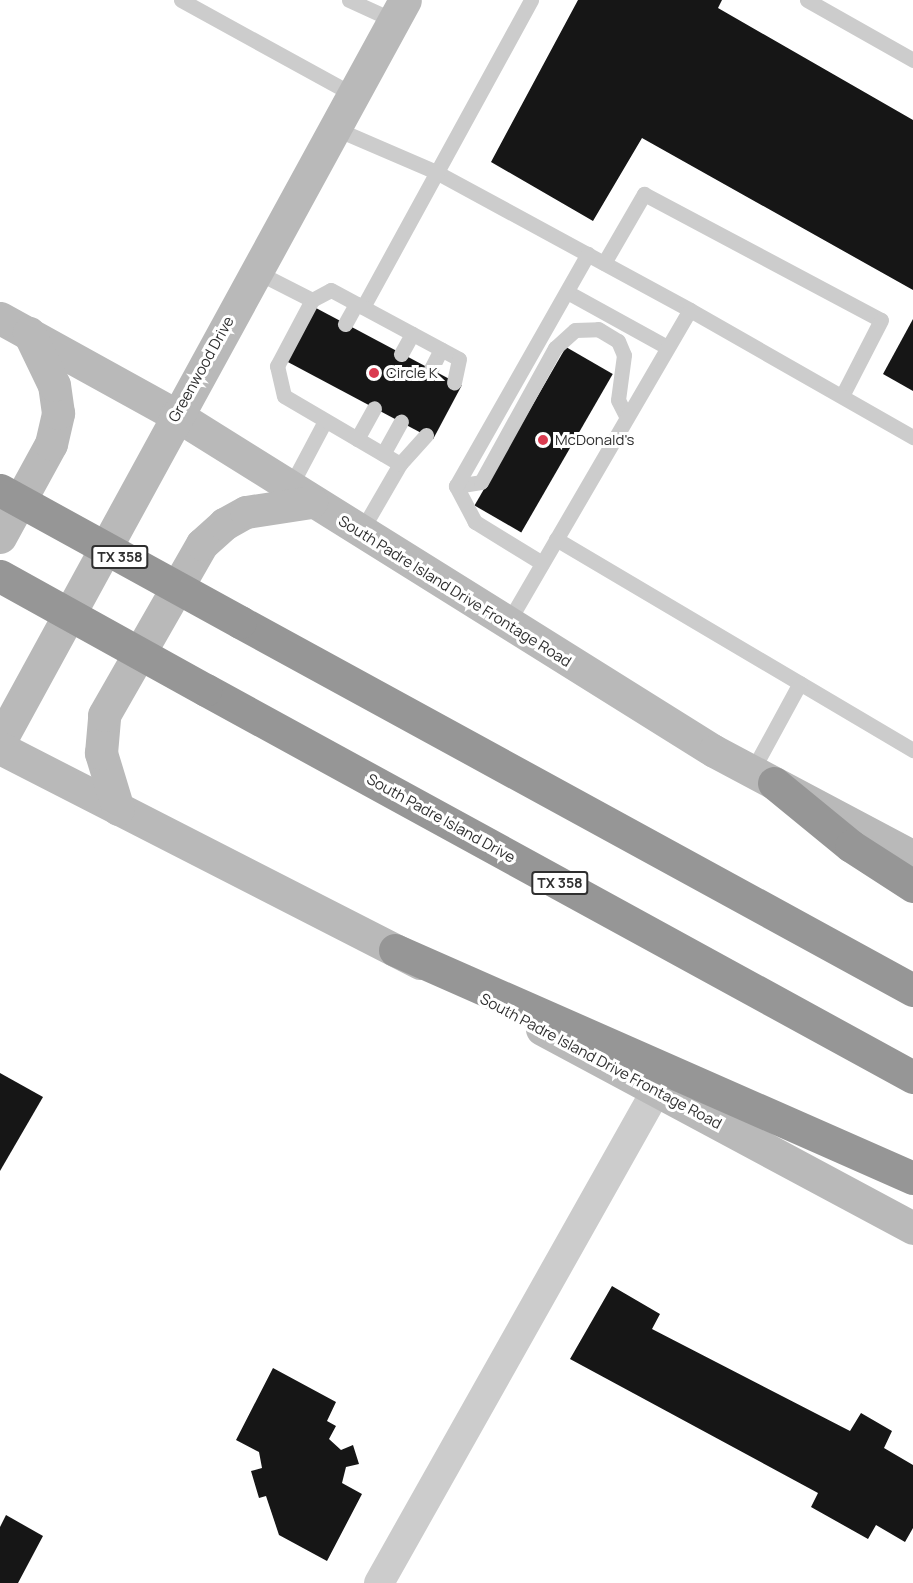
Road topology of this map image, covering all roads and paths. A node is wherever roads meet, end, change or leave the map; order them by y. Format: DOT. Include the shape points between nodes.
graph roads {
  1 [pos="181,0"];
  2 [pos="349,0"];
  3 [pos="531,0"];
  4 [pos="807,0"];
  5 [pos="399,10"];
  6 [pos="913,60"];
  7 [pos="352,94"];
  8 [pos="334,128"];
  9 [pos="436,172"];
  10 [pos="588,254"];
  11 [pos="604,263"];
  12 [pos="255,271"];
  13 [pos="568,293"];
  14 [pos="312,300"];
  15 [pos="359,305"];
  16 [pos="690,310"];
  17 [pos="0,318"];
  18 [pos="345,324"];
  19 [pos="29,333"];
  20 [pos="412,334"];
  21 [pos="665,346"];
  22 [pos="441,349"];
  23 [pos="401,354"];
  24 [pos="431,369"];
  25 [pos="454,382"];
  26 [pos="842,396"];
  27 [pos="374,408"];
  28 [pos="176,415"];
  29 [pos="626,416"];
  30 [pos="326,421"];
  31 [pos="401,422"];
  32 [pos="426,435"];
  33 [pos="913,437"];
  34 [pos="357,439"];
  35 [pos="382,454"];
  36 [pos="400,464"];
  37 [pos="456,486"];
  38 [pos="0,490"];
  39 [pos="300,496"];
  40 [pos="360,533"];
  41 [pos="0,537"];
  42 [pos="556,539"];
  43 [pos="542,563"];
  44 [pos="0,576"];
  45 [pos="507,624"];
  46 [pos="800,682"];
  47 [pos="0,741"];
  48 [pos="0,748"];
  49 [pos="913,750"];
  50 [pos="763,777"];
  51 [pos="118,809"];
  52 [pos="913,857"];
  53 [pos="913,886"];
  54 [pos="395,950"];
  55 [pos="913,990"];
  56 [pos="913,1077"];
  57 [pos="656,1091"];
  58 [pos="913,1178"];
  59 [pos="913,1228"];
  60 [pos="378,1583"];
  1 -- 7 [label="lane"];
  2 -- 5 [label="lane"];
  3 -- 9 [label="lane"];
  4 -- 6 [label="lane"];
  5 -- 7 [label="main road, Greenwood Drive"];
  7 -- 8 [label="main road, Greenwood Drive"];
  8 -- 9 [label="lane"];
  8 -- 12 [label="main road, Greenwood Drive"];
  9 -- 10 [label="lane"];
  9 -- 15 [label="lane"];
  10 -- 11 [label="lane"];
  10 -- 13 [label="lane"];
  11 -- 16 [label="lane"];
  11 -- 26 [label="lane" via="644,194 880,320"];
  12 -- 14 [label="lane"];
  12 -- 28 [label="main road, Greenwood Drive"];
  13 -- 21 [label="lane"];
  13 -- 37 [label="lane" via="553,310"];
  14 -- 15 [label="lane" via="330,290"];
  14 -- 30 [label="lane" via="277,366 284,396"];
  15 -- 18 [label="lane"];
  15 -- 20 [label="lane"];
  16 -- 21 [label="lane"];
  16 -- 26 [label="lane"];
  17 -- 19 [label="main road, South Padre Island Drive Frontage Road"];
  19 -- 28 [label="main road, South Padre Island Drive Frontage Road"];
  19 -- 41 [label="main road" via="54,385 58,413 51,444"];
  20 -- 22 [label="lane"];
  20 -- 23 [label="lane"];
  21 -- 29 [label="lane"];
  22 -- 24 [label="lane"];
  22 -- 25 [label="lane" via="459,359"];
  26 -- 33 [label="lane"];
  27 -- 34 [label="lane"];
  28 -- 39 [label="main road, South Padre Island Drive Frontage Road"];
  28 -- 47 [label="main road, Greenwood Drive"];
  29 -- 37 [label="lane" via="618,400 624,355 618,341 598,329 575,330 555,348 482,482"];
  29 -- 42 [label="lane"];
  30 -- 34 [label="lane"];
  30 -- 39 [label="lane"];
  31 -- 35 [label="lane"];
  32 -- 36 [label="lane"];
  34 -- 35 [label="lane"];
  35 -- 36 [label="lane"];
  36 -- 40 [label="lane"];
  37 -- 43 [label="lane" via="475,522"];
  38 -- 55 [label="highway, TX 358, bridge"];
  39 -- 40 [label="main road, South Padre Island Drive Frontage Road"];
  39 -- 51 [label="main road" via="246,512 224,524 202,544 104,715 100,753"];
  40 -- 45 [label="main road, South Padre Island Drive Frontage Road"];
  42 -- 43 [label="lane"];
  42 -- 46 [label="lane"];
  43 -- 45 [label="lane"];
  44 -- 56 [label="highway, South Padre Island Drive / TX 358, bridge"];
  45 -- 50 [label="main road, South Padre Island Drive Frontage Road"];
  46 -- 49 [label="lane"];
  46 -- 50 [label="lane"];
  48 -- 51 [label="main road, South Padre Island Drive Frontage Road"];
  50 -- 52 [label="main road, South Padre Island Drive Frontage Road"];
  50 -- 53 [label="highway" via="851,846"];
  51 -- 54 [label="main road, South Padre Island Drive Frontage Road"];
  54 -- 57 [label="main road, South Padre Island Drive Frontage Road"];
  54 -- 58 [label="highway"];
  57 -- 59 [label="main road, South Padre Island Drive Frontage Road"];
  57 -- 60 [label="street"];
}
